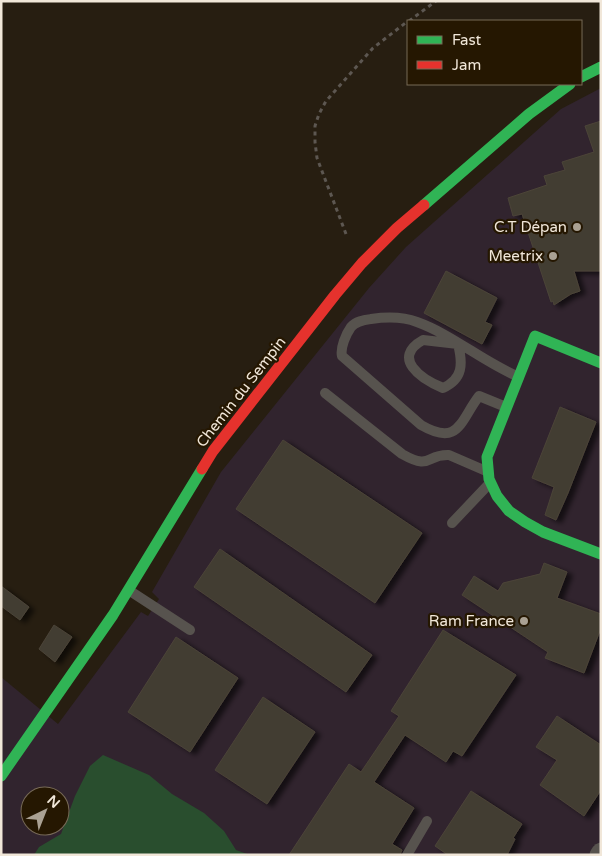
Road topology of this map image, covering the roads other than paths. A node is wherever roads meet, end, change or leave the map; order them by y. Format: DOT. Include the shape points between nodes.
graph roads {
  1 [pos="601,67"];
  2 [pos="582,76"];
  3 [pos="569,85"];
  4 [pos="458,344"];
  5 [pos="601,363"];
  6 [pos="519,377"];
  7 [pos="325,393"];
  8 [pos="507,407"];
  9 [pos="487,471"];
  10 [pos="490,483"];
  11 [pos="452,523"];
  12 [pos="601,554"];
  13 [pos="129,591"];
  14 [pos="190,630"];
  15 [pos="1,776"];
  16 [pos="428,821"];
  17 [pos="407,855"];
  1 -- 2 [label="street"];
  3 -- 13 [label="street, Chemin du Sempin" via="514,126 397,228 362,263 212,451"];
  4 -- 4 [label="lane" via="462,366 452,384 442,388 431,383 408,360 415,345 423,340"];
  4 -- 6 [label="lane"];
  4 -- 8 [label="lane" via="416,321 380,318 353,324 341,352 420,425 433,432 444,433 461,425 479,396"];
  5 -- 6 [label="street" via="535,336"];
  6 -- 8 [label="street"];
  7 -- 9 [label="lane" via="412,460 426,462 449,454"];
  8 -- 9 [label="street" via="488,457"];
  9 -- 10 [label="street"];
  10 -- 11 [label="lane"];
  10 -- 12 [label="street" via="498,498 521,522"];
  13 -- 14 [label="lane"];
  13 -- 15 [label="street, Chemin du Sempin"];
  16 -- 17 [label="lane"];
}
